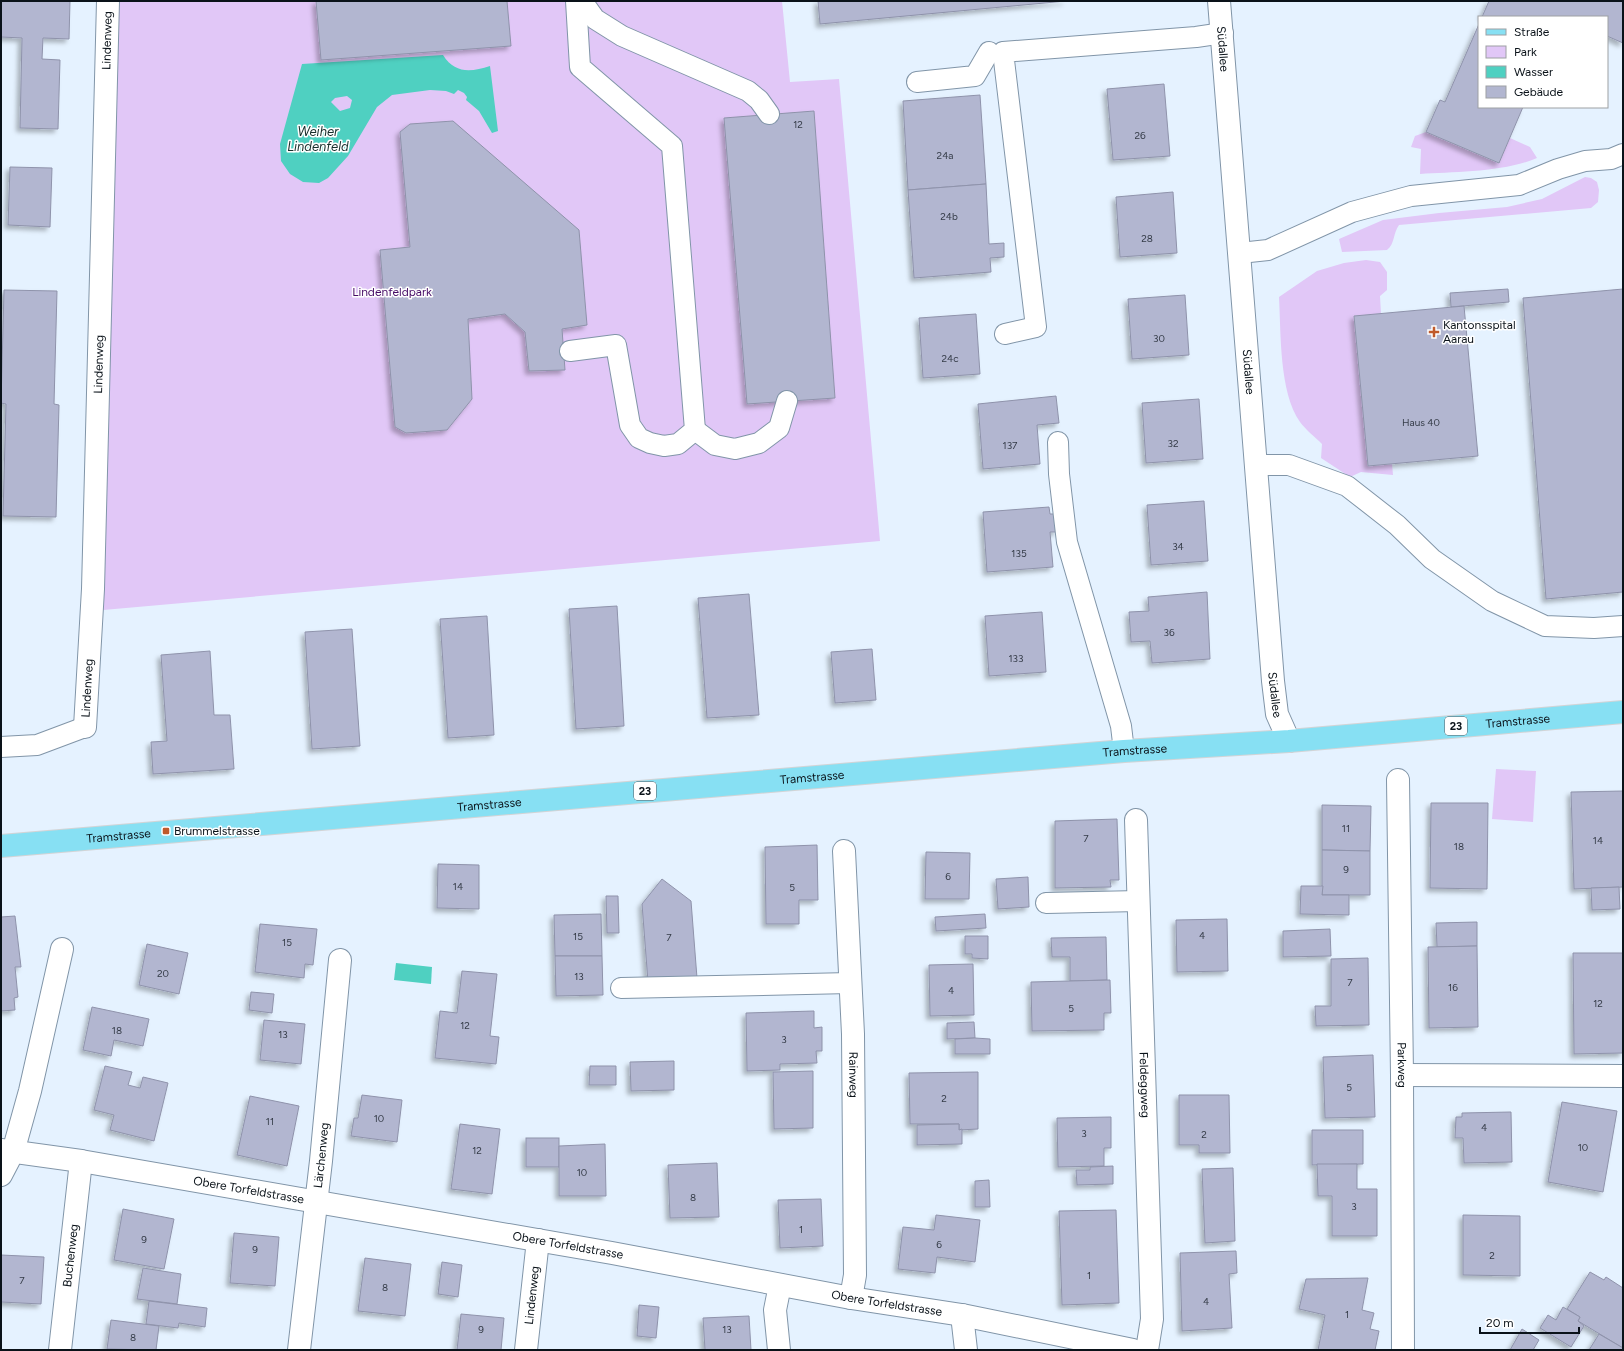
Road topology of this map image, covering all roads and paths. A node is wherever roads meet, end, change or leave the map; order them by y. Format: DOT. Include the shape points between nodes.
graph roads {
  1 [pos="108,1"];
  2 [pos="576,1"];
  3 [pos="582,1"];
  4 [pos="1219,1"];
  5 [pos="1223,33"];
  6 [pos="989,52"];
  7 [pos="917,82"];
  8 [pos="769,114"];
  9 [pos="1623,154"];
  10 [pos="1240,253"];
  11 [pos="1005,334"];
  12 [pos="570,351"];
  13 [pos="787,401"];
  14 [pos="695,430"];
  15 [pos="1058,442"];
  16 [pos="1256,464"];
  17 [pos="1623,626"];
  18 [pos="1623,712"];
  19 [pos="85,727"];
  20 [pos="1290,741"];
  21 [pos="1,747"];
  22 [pos="1124,751"];
  23 [pos="1398,780"];
  24 [pos="1136,820"];
  25 [pos="1,846"];
  26 [pos="844,851"];
  27 [pos="1139,901"];
  28 [pos="1046,903"];
  29 [pos="62,949"];
  30 [pos="340,960"];
  31 [pos="850,983"];
  32 [pos="621,988"];
  33 [pos="1402,1075"];
  34 [pos="1623,1076"];
  35 [pos="7,1150"];
  36 [pos="81,1161"];
  37 [pos="1,1175"];
  38 [pos="316,1202"];
  39 [pos="538,1240"];
  40 [pos="780,1284"];
  41 [pos="851,1298"];
  42 [pos="962,1315"];
  43 [pos="1123,1349"];
  44 [pos="60,1350"];
  45 [pos="299,1350"];
  46 [pos="526,1350"];
  47 [pos="779,1350"];
  48 [pos="966,1350"];
  49 [pos="1146,1350"];
  50 [pos="1403,1350"];
  1 -- 19 [label="street, Lindenweg" via="93,590"];
  2 -- 14 [label="lane" via="580,67 672,146"];
  3 -- 8 [label="lane" via="595,19 622,36 748,91 759,100"];
  4 -- 5 [label="street, Südallee"];
  5 -- 10 [label="street, Südallee"];
  5 -- 11 [label="lane" via="1003,52 1036,327"];
  6 -- 7 [label="lane" via="974,76"];
  9 -- 10 [label="lane" via="1611,159 1585,161 1558,168 1519,185 1410,196 1352,212 1268,250"];
  10 -- 16 [label="street, Südallee"];
  12 -- 14 [label="lane" via="616,345 630,425 639,438 664,446 678,444"];
  13 -- 14 [label="lane" via="780,428 759,442 735,449 715,445"];
  15 -- 22 [label="lane" via="1067,542 1121,726"];
  16 -- 17 [label="lane" via="1289,465 1347,486 1397,525 1432,559 1486,596 1545,626"];
  16 -- 20 [label="street, Südallee" via="1277,714"];
  18 -- 20 [label="main road, Tramstrasse / 23"];
  19 -- 21 [label="lane" via="36,744"];
  20 -- 22 [label="main road, Tramstrasse / 23"];
  22 -- 25 [label="main road, Tramstrasse / 23"];
  23 -- 33 [label="street, Parkweg"];
  24 -- 27 [label="street, Feldeggweg"];
  26 -- 31 [label="street, Rainweg"];
  27 -- 28 [label="lane"];
  27 -- 49 [label="street, Feldeggweg" via="1152,1319"];
  29 -- 35 [label="street" via="30,1091"];
  30 -- 38 [label="street, Lärchenweg"];
  31 -- 32 [label="lane"];
  31 -- 41 [label="street, Rainweg" via="855,1275"];
  33 -- 34 [label="street"];
  33 -- 50 [label="street, Parkweg"];
  35 -- 36 [label="street, Obere Torfeldstrasse"];
  35 -- 37 [label="street"];
  36 -- 38 [label="street, Obere Torfeldstrasse"];
  36 -- 44 [label="street, Buchenweg"];
  38 -- 39 [label="street, Obere Torfeldstrasse"];
  38 -- 45 [label="street, Lärchenweg"];
  39 -- 40 [label="street, Obere Torfeldstrasse"];
  39 -- 46 [label="street, Lindenweg"];
  40 -- 41 [label="street, Obere Torfeldstrasse"];
  40 -- 47 [label="street" via="775,1310"];
  41 -- 42 [label="street, Obere Torfeldstrasse"];
  42 -- 43 [label="street, Obere Torfeldstrasse"];
  42 -- 48 [label="street"];
}
